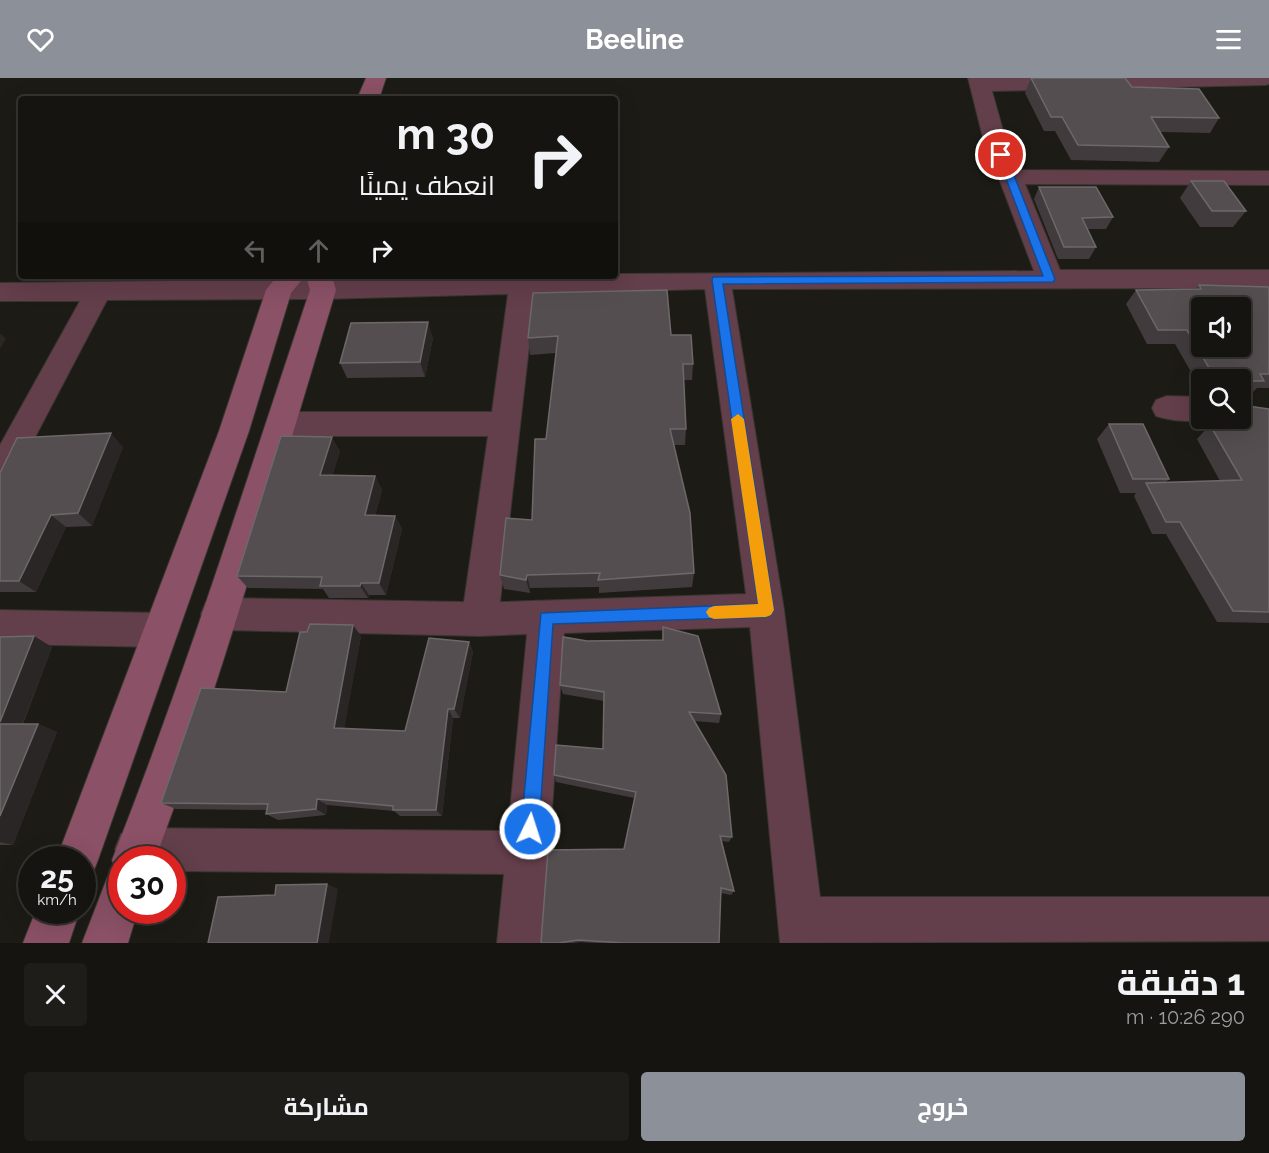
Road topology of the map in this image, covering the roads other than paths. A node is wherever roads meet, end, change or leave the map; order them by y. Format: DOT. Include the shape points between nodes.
graph roads {
  1 [pos="376,78"];
  2 [pos="1267,80"];
  3 [pos="979,82"];
  4 [pos="369,96"];
  5 [pos="1010,177"];
  6 [pos="1269,178"];
  7 [pos="1050,279"];
  8 [pos="1269,279"];
  9 [pos="717,280"];
  10 [pos="285,283"];
  11 [pos="321,283"];
  12 [pos="523,286"];
  13 [pos="99,291"];
  14 [pos="0,292"];
  15 [pos="1167,408"];
  16 [pos="1191,408"];
  17 [pos="281,424"];
  18 [pos="505,424"];
  19 [pos="0,474"];
  20 [pos="766,610"];
  21 [pos="219,614"];
  22 [pos="546,618"];
  23 [pos="480,619"];
  24 [pos="0,627"];
  25 [pos="161,630"];
  26 [pos="82,846"];
  27 [pos="138,846"];
  28 [pos="528,853"];
  29 [pos="186,854"];
  30 [pos="1269,919"];
  31 [pos="53,924"];
  32 [pos="111,924"];
  33 [pos="802,931"];
  34 [pos="46,943"];
  35 [pos="105,943"];
  36 [pos="520,943"];
  1 -- 4 [label="main road"];
  2 -- 3 [label="street"];
  3 -- 5 [label="street"];
  5 -- 6 [label="street"];
  5 -- 7 [label="street"];
  7 -- 8 [label="street"];
  7 -- 9 [label="street"];
  9 -- 12 [label="street"];
  9 -- 20 [label="street"];
  10 -- 11 [label="street"];
  10 -- 13 [label="street"];
  10 -- 25 [label="main road"];
  11 -- 12 [label="street"];
  11 -- 17 [label="main road"];
  12 -- 18 [label="street"];
  13 -- 14 [label="street"];
  13 -- 19 [label="street"];
  15 -- 16 [label="street"];
  17 -- 18 [label="street"];
  17 -- 21 [label="main road"];
  18 -- 23 [label="street"];
  20 -- 22 [label="street"];
  20 -- 33 [label="street"];
  21 -- 23 [label="street"];
  21 -- 27 [label="main road"];
  22 -- 23 [label="street"];
  22 -- 28 [label="street"];
  24 -- 25 [label="street"];
  25 -- 26 [label="main road"];
  28 -- 29 [label="street"];
  28 -- 36 [label="street"];
  30 -- 33 [label="street"];
  31 -- 34 [label="main road"];
  32 -- 35 [label="main road"];
}
